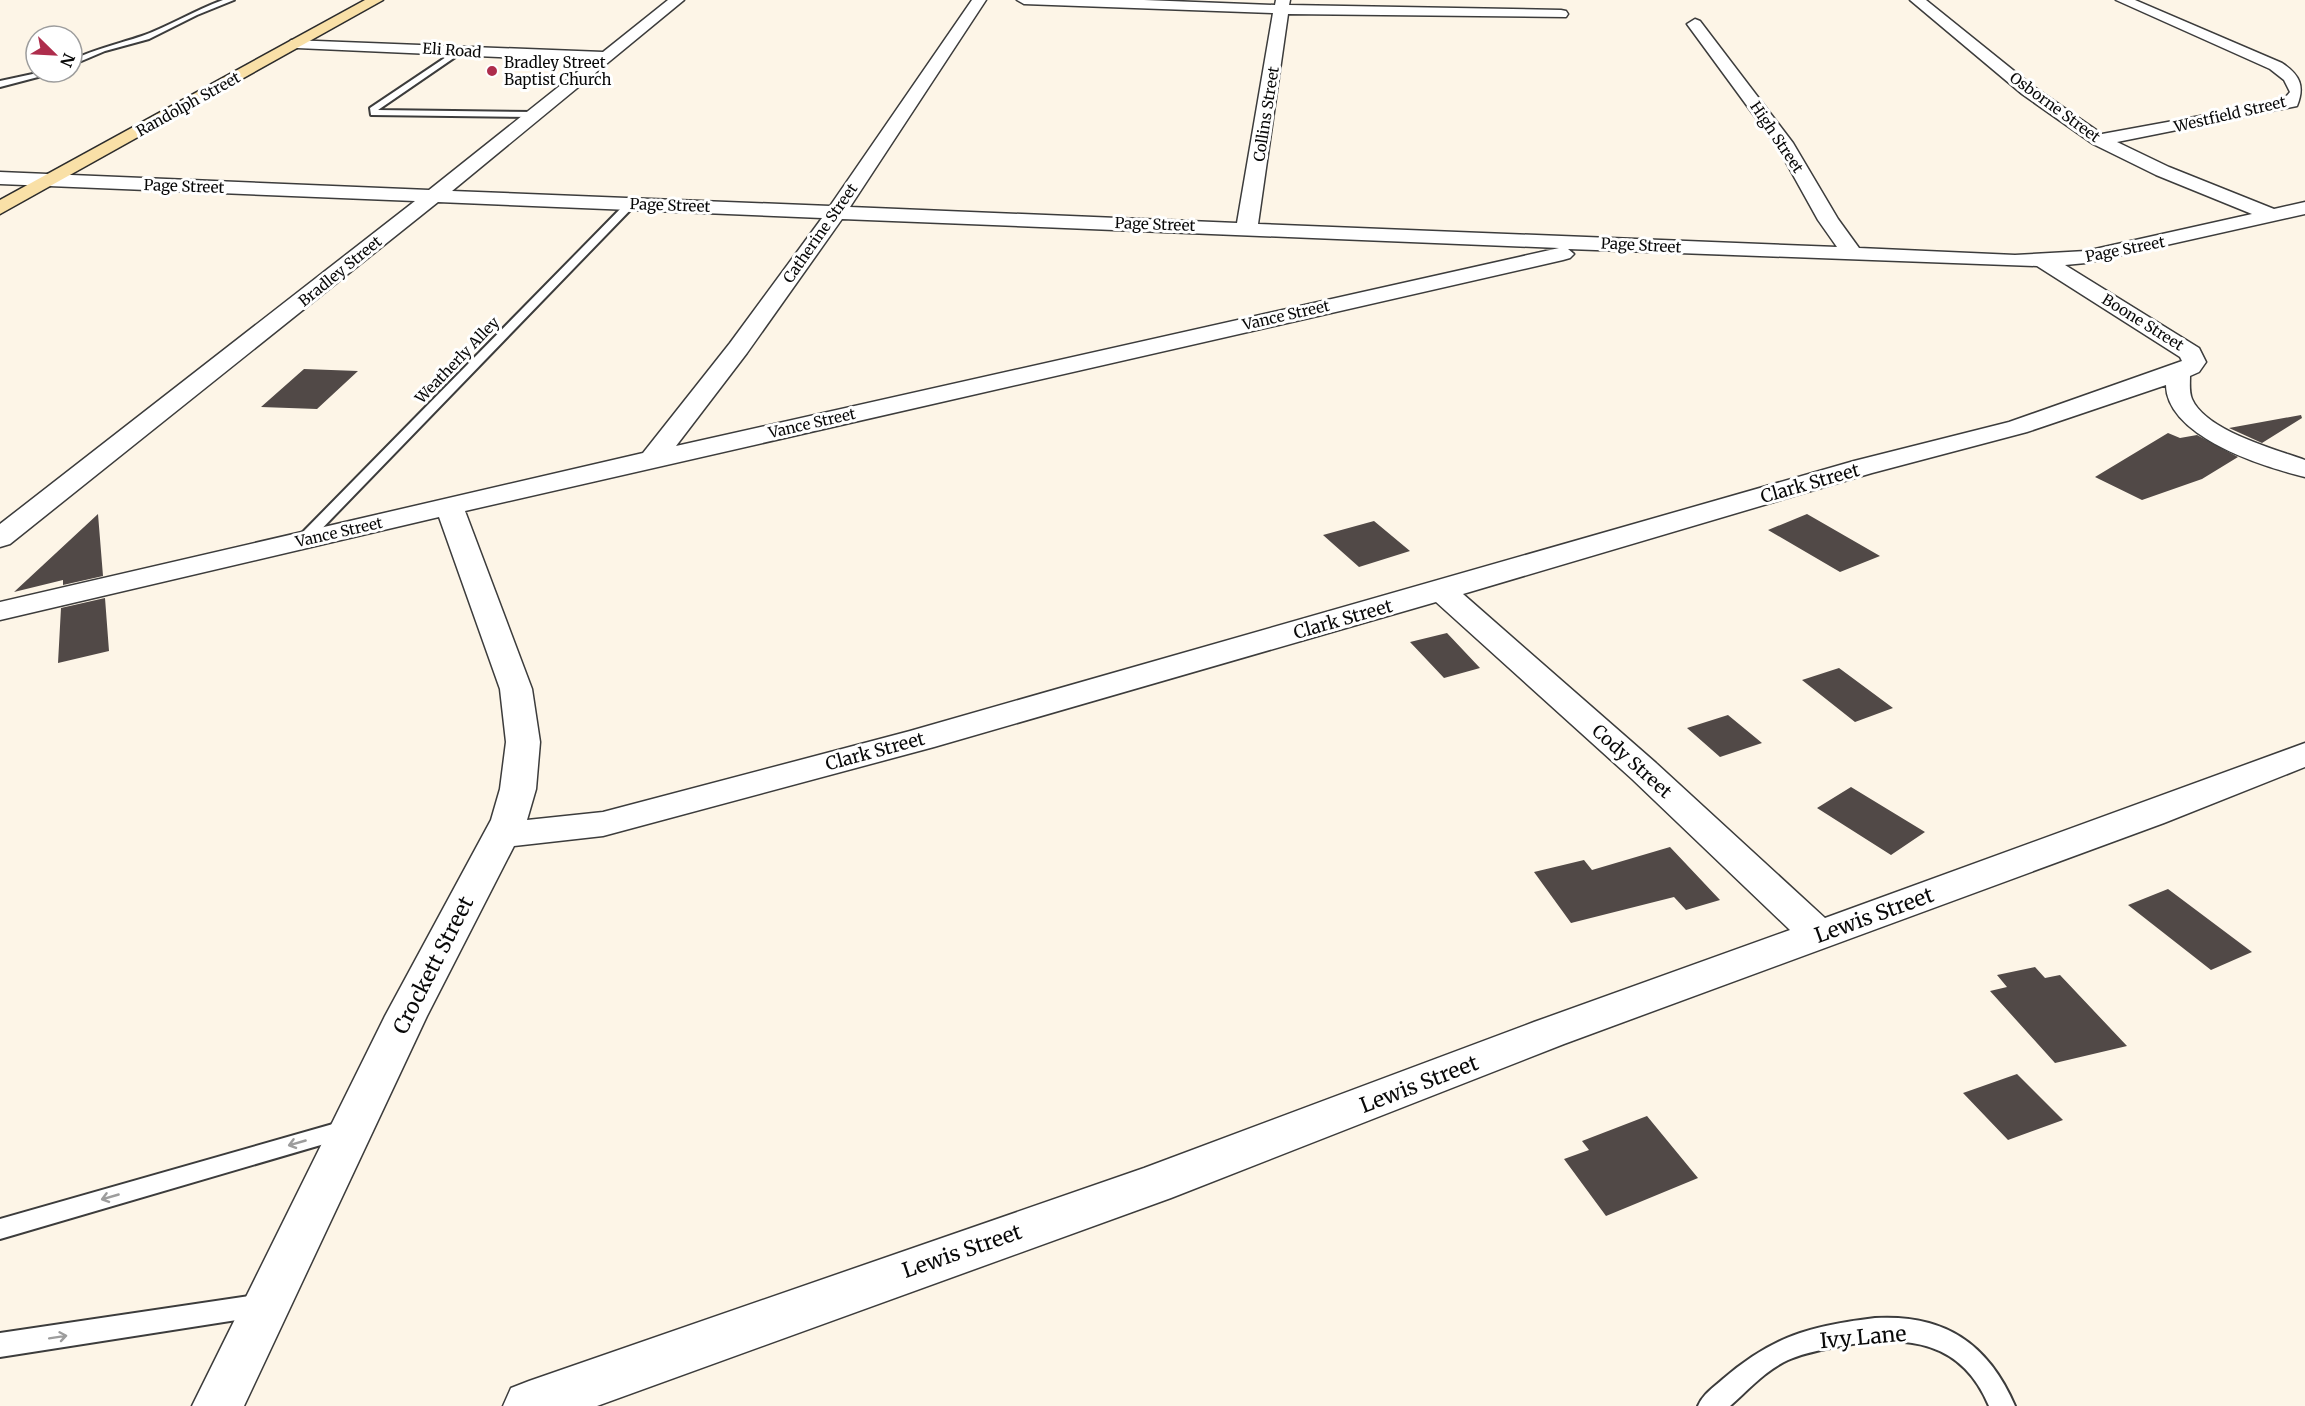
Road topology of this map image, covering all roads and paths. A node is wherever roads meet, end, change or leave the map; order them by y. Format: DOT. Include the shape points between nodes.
graph roads {
  1 [pos="230,0"];
  2 [pos="376,0"];
  3 [pos="677,0"];
  4 [pos="979,0"];
  5 [pos="1024,0"];
  6 [pos="1917,0"];
  7 [pos="2123,0"];
  8 [pos="1282,4"];
  9 [pos="1561,14"];
  10 [pos="1695,24"];
  11 [pos="297,43"];
  12 [pos="461,49"];
  13 [pos="84,57"];
  14 [pos="607,57"];
  15 [pos="24,79"];
  16 [pos="0,84"];
  17 [pos="534,115"];
  18 [pos="2099,140"];
  19 [pos="0,178"];
  20 [pos="50,181"];
  21 [pos="435,195"];
  22 [pos="632,203"];
  23 [pos="0,208"];
  24 [pos="2305,208"];
  25 [pos="835,212"];
  26 [pos="2274,216"];
  27 [pos="1247,228"];
  28 [pos="1626,244"];
  29 [pos="1852,254"];
  30 [pos="2044,261"];
  31 [pos="2178,373"];
  32 [pos="652,459"];
  33 [pos="2305,469"];
  34 [pos="449,507"];
  35 [pos="0,538"];
  36 [pos="304,539"];
  37 [pos="1441,591"];
  38 [pos="0,611"];
  39 [pos="2305,754"];
  40 [pos="501,835"];
  41 [pos="1819,935"];
  42 [pos="354,1127"];
  43 [pos="0,1229"];
  44 [pos="267,1304"];
  45 [pos="0,1346"];
  46 [pos="218,1406"];
  47 [pos="529,1406"];
  48 [pos="1711,1406"];
  49 [pos="2002,1406"];
  1 -- 13 [label="lane" via="146,37"];
  2 -- 11 [label="street, Randolph Street"];
  3 -- 14 [label="street, Bradley Street"];
  4 -- 25 [label="street, Catherine Street"];
  5 -- 8 [label="street"];
  6 -- 18 [label="street, Osborne Street" via="2028,90"];
  7 -- 18 [label="street, Westfield Street" via="2276,66 2289,75 2299,92 2290,102 2255,111"];
  8 -- 9 [label="street"];
  8 -- 27 [label="street, Collins Street"];
  10 -- 29 [label="street, High Street" via="1787,147"];
  11 -- 12 [label="street, Eli Road"];
  11 -- 20 [label="street, Randolph Street"];
  12 -- 14 [label="street, Eli Road"];
  12 -- 17 [label="lane" via="399,90 374,113"];
  14 -- 17 [label="street, Bradley Street"];
  15 -- 16 [label="lane"];
  17 -- 21 [label="street, Bradley Street"];
  18 -- 26 [label="street, Osborne Street" via="2162,171"];
  19 -- 20 [label="street, Page Street"];
  20 -- 21 [label="street, Page Street"];
  20 -- 23 [label="street, Randolph Street"];
  21 -- 22 [label="street, Page Street"];
  21 -- 35 [label="street, Bradley Street"];
  22 -- 25 [label="street, Page Street"];
  22 -- 36 [label="lane, Weatherly Alley"];
  24 -- 26 [label="street, Page Street"];
  25 -- 27 [label="street, Page Street"];
  25 -- 32 [label="street, Catherine Street" via="704,396"];
  26 -- 30 [label="street, Page Street" via="2086,257"];
  27 -- 28 [label="street, Page Street"];
  28 -- 29 [label="street, Page Street"];
  28 -- 32 [label="street, Vance Street" via="1533,259"];
  29 -- 30 [label="street, Page Street"];
  30 -- 31 [label="street, Boone Street" via="2181,344 2194,362"];
  31 -- 33 [label="street, Boone Street" via="2180,399 2193,420"];
  31 -- 37 [label="street, Clark Street" via="2018,427 1808,483"];
  32 -- 34 [label="street, Vance Street"];
  34 -- 36 [label="street, Vance Street"];
  34 -- 40 [label="street, Crockett Street" via="516,689 524,742 518,789"];
  36 -- 38 [label="street, Vance Street"];
  37 -- 40 [label="street, Clark Street" via="922,739 603,824"];
  37 -- 41 [label="street, Cody Street" via="1627,756"];
  39 -- 41 [label="street, Lewis Street"];
  40 -- 42 [label="street, Crockett Street" via="406,1016"];
  41 -- 47 [label="street, Lewis Street" via="1549,1033 1155,1184"];
  42 -- 43 [label="lane, one-way"];
  42 -- 44 [label="street, Crockett Street"];
  45 -- 44 [label="lane, one-way"];
  44 -- 46 [label="street, Crockett Street"];
  48 -- 49 [label="lane, Ivy Lane" via="1777,1352 1824,1337 1905,1329 1940,1338 1971,1358 1996,1387"];
}
